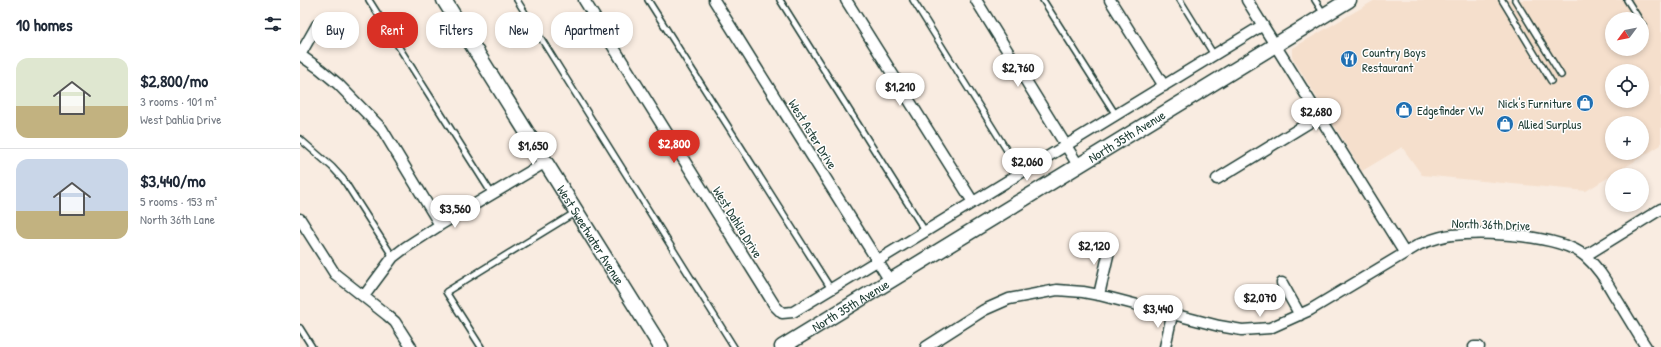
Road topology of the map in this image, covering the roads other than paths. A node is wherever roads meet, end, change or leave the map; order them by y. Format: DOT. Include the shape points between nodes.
graph roads {
  1 [pos="369,0"];
  2 [pos="444,0"];
  3 [pos="518,0"];
  4 [pos="584,0"];
  5 [pos="648,0"];
  6 [pos="714,0"];
  7 [pos="780,0"];
  8 [pos="846,0"];
  9 [pos="913,0"];
  10 [pos="976,0"];
  11 [pos="1043,0"];
  12 [pos="1110,0"];
  13 [pos="1180,0"];
  14 [pos="1247,0"];
  15 [pos="1315,0"];
  16 [pos="1349,0"];
  17 [pos="1502,0"];
  18 [pos="1515,0"];
  19 [pos="1627,0"];
  20 [pos="1635,12"];
  21 [pos="1325,15"];
  22 [pos="1263,25"];
  23 [pos="312,34"];
  24 [pos="1276,45"];
  25 [pos="1214,55"];
  26 [pos="1561,75"];
  27 [pos="1551,81"];
  28 [pos="1164,86"];
  29 [pos="1116,115"];
  30 [pos="1320,116"];
  31 [pos="300,140"];
  32 [pos="1067,145"];
  33 [pos="546,162"];
  34 [pos="1078,165"];
  35 [pos="1021,173"];
  36 [pos="1217,179"];
  37 [pos="492,194"];
  38 [pos="973,202"];
  39 [pos="1661,209"];
  40 [pos="576,211"];
  41 [pos="300,219"];
  42 [pos="440,225"];
  43 [pos="925,231"];
  44 [pos="1111,242"];
  45 [pos="1404,252"];
  46 [pos="1585,256"];
  47 [pos="392,257"];
  48 [pos="877,261"];
  49 [pos="890,281"];
  50 [pos="1282,283"];
  51 [pos="831,289"];
  52 [pos="1099,295"];
  53 [pos="364,296"];
  54 [pos="782,313"];
  55 [pos="1172,315"];
  56 [pos="1300,315"];
  57 [pos="300,328"];
  58 [pos="409,346"];
  59 [pos="312,347"];
  60 [pos="481,347"];
  61 [pos="661,347"];
  62 [pos="734,347"];
  63 [pos="782,347"];
  64 [pos="926,347"];
  65 [pos="1165,347"];
  66 [pos="1474,347"];
  67 [pos="1479,347"];
  68 [pos="1646,347"];
  1 -- 37 [label="lane"];
  2 -- 33 [label="main road, West Sweetwater Avenue"];
  3 -- 62 [label="lane"];
  4 -- 54 [label="street, West Dahlia Drive" via="775,306"];
  5 -- 51 [label="lane"];
  6 -- 48 [label="street, West Aster Drive"];
  7 -- 43 [label="lane"];
  8 -- 38 [label="street"];
  9 -- 35 [label="lane"];
  10 -- 32 [label="street"];
  11 -- 29 [label="lane"];
  12 -- 28 [label="street"];
  13 -- 25 [label="lane"];
  14 -- 22 [label="street"];
  15 -- 21 [label="lane"];
  16 -- 21 [label="main road, North 35th Avenue"];
  17 -- 27 [label="lane"];
  18 -- 26 [label="lane"];
  19 -- 20 [label="lane"];
  21 -- 24 [label="main road, North 35th Avenue"];
  22 -- 24 [label="street"];
  22 -- 25 [label="street, North 35th Avenue"];
  23 -- 42 [label="street" via="300,55 338,84 382,129"];
  24 -- 30 [label="street"];
  24 -- 34 [label="main road, North 35th Avenue"];
  25 -- 28 [label="street, North 35th Avenue"];
  28 -- 29 [label="street, North 35th Avenue"];
  29 -- 32 [label="street, North 35th Avenue"];
  30 -- 36 [label="street"];
  30 -- 45 [label="street"];
  31 -- 47 [label="lane" via="343,179"];
  32 -- 34 [label="street"];
  32 -- 35 [label="street, North 35th Avenue"];
  33 -- 37 [label="street"];
  33 -- 40 [label="main road, West Sweetwater Avenue"];
  34 -- 49 [label="main road, North 35th Avenue"];
  35 -- 38 [label="street, North 35th Avenue"];
  37 -- 42 [label="street"];
  38 -- 43 [label="street, North 35th Avenue"];
  39 -- 46 [label="street"];
  40 -- 60 [label="lane" via="446,292"];
  40 -- 61 [label="main road, West Sweetwater Avenue"];
  41 -- 53 [label="street" via="335,274"];
  42 -- 47 [label="street"];
  43 -- 48 [label="street, North 35th Avenue"];
  44 -- 52 [label="street"];
  45 -- 46 [label="street, North 36th Drive" via="1439,237 1479,234 1559,243"];
  45 -- 56 [label="street, North 36th Drive"];
  46 -- 68 [label="street, North 36th Drive" via="1600,272"];
  47 -- 53 [label="street"];
  48 -- 49 [label="street, West Aster Drive"];
  48 -- 51 [label="street, North 35th Avenue"];
  49 -- 63 [label="main road, North 35th Avenue"];
  50 -- 56 [label="street"];
  51 -- 54 [label="street, North 35th Avenue" via="793,312"];
  52 -- 55 [label="street, North 36th Drive"];
  52 -- 64 [label="street, North 36th Drive" via="1057,290 1009,299 984,310"];
  53 -- 58 [label="street" via="394,322"];
  55 -- 56 [label="street, North 36th Drive" via="1242,330 1270,328"];
  55 -- 65 [label="street"];
  57 -- 59 [label="lane"];
  66 -- 67 [label="street"];
}
